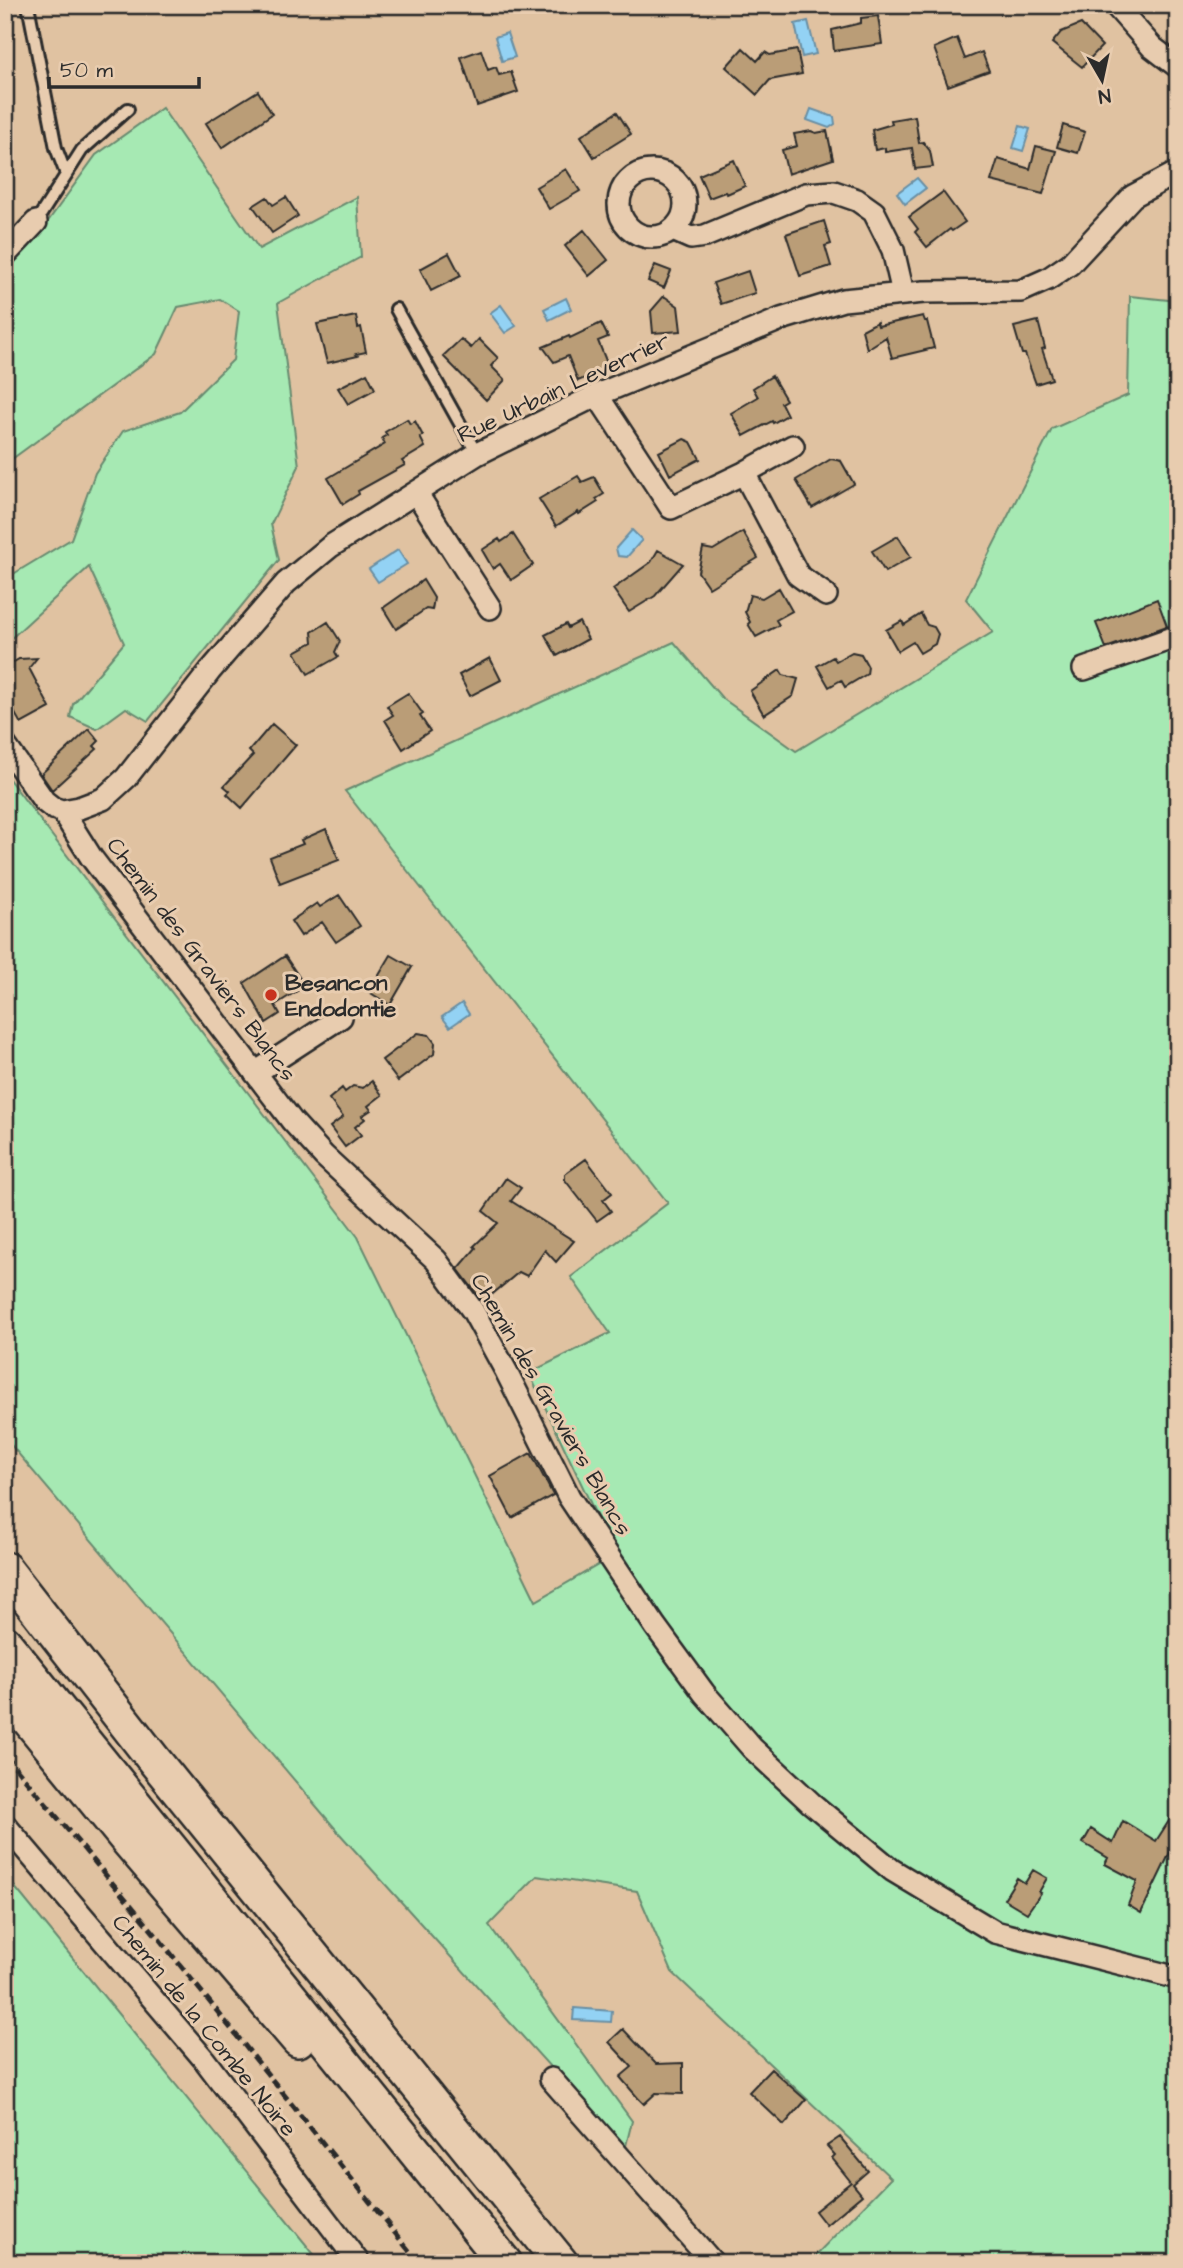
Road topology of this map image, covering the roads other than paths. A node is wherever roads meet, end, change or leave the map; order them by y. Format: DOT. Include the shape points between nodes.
graph roads {
  1 [pos="28,5"];
  2 [pos="1115,5"];
  3 [pos="1178,67"];
  4 [pos="128,109"];
  5 [pos="1178,172"];
  6 [pos="66,174"];
  7 [pos="36,222"];
  8 [pos="673,230"];
  9 [pos="5,255"];
  10 [pos="903,293"];
  11 [pos="396,309"];
  12 [pos="597,395"];
  13 [pos="793,446"];
  14 [pos="477,454"];
  15 [pos="744,473"];
  16 [pos="417,494"];
  17 [pos="827,596"];
  18 [pos="490,608"];
  19 [pos="1178,636"];
  20 [pos="1084,670"];
  21 [pos="5,744"];
  22 [pos="62,811"];
  23 [pos="341,1017"];
  24 [pos="256,1073"];
  25 [pos="5,1569"];
  26 [pos="5,1643"];
  27 [pos="5,1691"];
  28 [pos="5,1825"];
  29 [pos="1178,1978"];
  30 [pos="551,2079"];
  31 [pos="359,2263"];
  32 [pos="483,2263"];
  33 [pos="505,2263"];
  34 [pos="561,2263"];
  35 [pos="713,2263"];
  1 -- 6 [label="lane" via="56,148"];
  2 -- 3 [label="street" via="1152,47"];
  4 -- 6 [label="lane" via="82,150"];
  5 -- 10 [label="street, Rue Urbain Leverrier" via="1133,196 1070,264 1048,279 1020,290"];
  6 -- 7 [label="lane"];
  7 -- 9 [label="street"];
  8 -- 10 [label="street" via="691,238 705,236 806,194 834,192 874,212 893,250"];
  10 -- 12 [label="street, Rue Urbain Leverrier" via="843,300 780,319"];
  11 -- 14 [label="lane"];
  12 -- 14 [label="street, Rue Urbain Leverrier"];
  12 -- 15 [label="street" via="671,508"];
  13 -- 15 [label="street"];
  14 -- 16 [label="street, Rue Urbain Leverrier"];
  15 -- 17 [label="street" via="798,575"];
  16 -- 18 [label="street"];
  16 -- 22 [label="street, Rue Urbain Leverrier" via="331,546 286,583 126,778 103,799"];
  19 -- 20 [label="street"];
  21 -- 22 [label="street" via="44,801"];
  22 -- 24 [label="street, Chemin des Graviers Blancs" via="91,857"];
  23 -- 24 [label="street"];
  24 -- 29 [label="street, Chemin des Graviers Blancs" via="324,1156 436,1260 506,1371 569,1497 655,1626 752,1748 892,1870 995,1933"];
  25 -- 34 [label="highway"];
  26 -- 33 [label="highway"];
  27 -- 32 [label="highway"];
  28 -- 31 [label="street, Chemin de la Combe Noire" via="203,2058"];
  30 -- 35 [label="street"];
}
